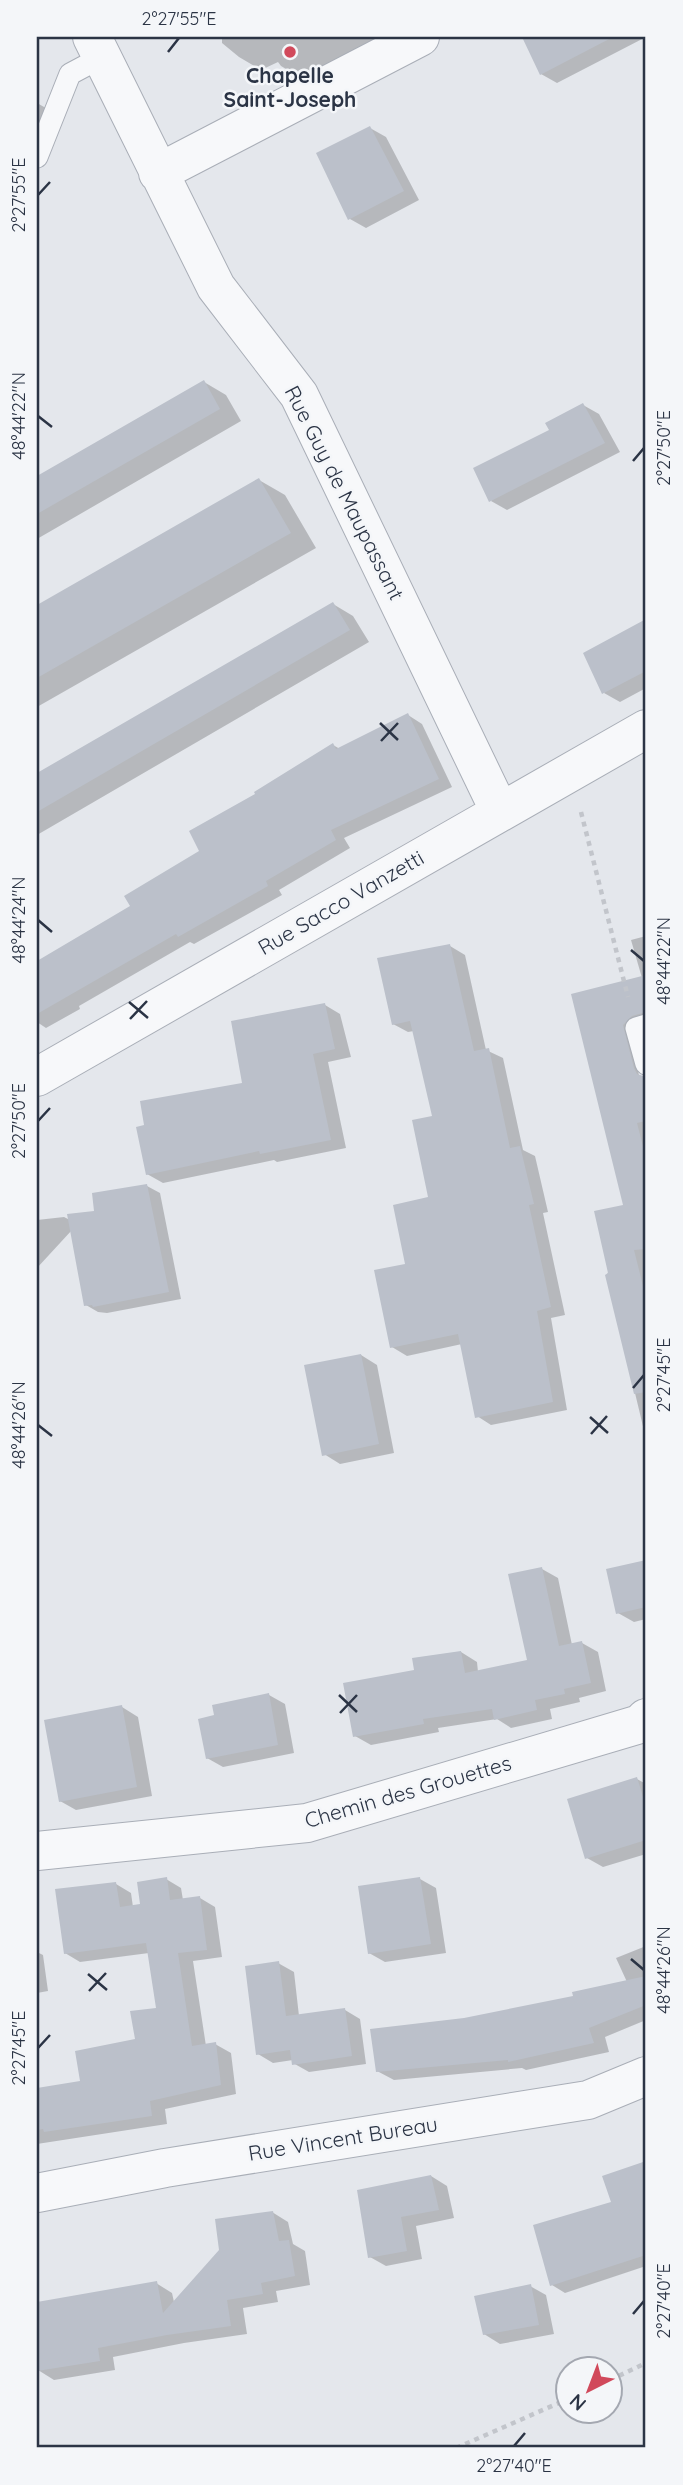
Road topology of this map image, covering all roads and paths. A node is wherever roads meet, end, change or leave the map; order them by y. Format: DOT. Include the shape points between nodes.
graph roads {
  1 [pos="420,37"];
  2 [pos="97,47"];
  3 [pos="37,158"];
  4 [pos="158,173"];
  5 [pos="646,729"];
  6 [pos="565,775"];
  7 [pos="500,812"];
  8 [pos="641,1027"];
  9 [pos="646,1064"];
  10 [pos="37,1077"];
  11 [pos="646,1718"];
  12 [pos="37,1851"];
  13 [pos="646,2076"];
  14 [pos="37,2193"];
  15 [pos="646,2364"];
  16 [pos="624,2374"];
  17 [pos="554,2405"];
  18 [pos="456,2448"];
  1 -- 4 [label="street"];
  2 -- 3 [label="lane" via="70,74"];
  2 -- 4 [label="street, Rue Guy de Maupassant"];
  4 -- 7 [label="street, Rue Guy de Maupassant" via="216,287 299,395"];
  5 -- 6 [label="street, Rue Sacco Vanzetti"];
  6 -- 7 [label="street, Rue Sacco Vanzetti"];
  6 -- 8 [label="path" via="577,799"];
  7 -- 10 [label="street, Rue Sacco Vanzetti"];
  8 -- 9 [label="lane"];
  11 -- 12 [label="street, Chemin des Grouettes" via="640,1724 307,1823"];
  13 -- 14 [label="street, Rue Vincent Bureau" via="588,2100 164,2168"];
  15 -- 16 [label="path"];
  17 -- 18 [label="path"];
}
